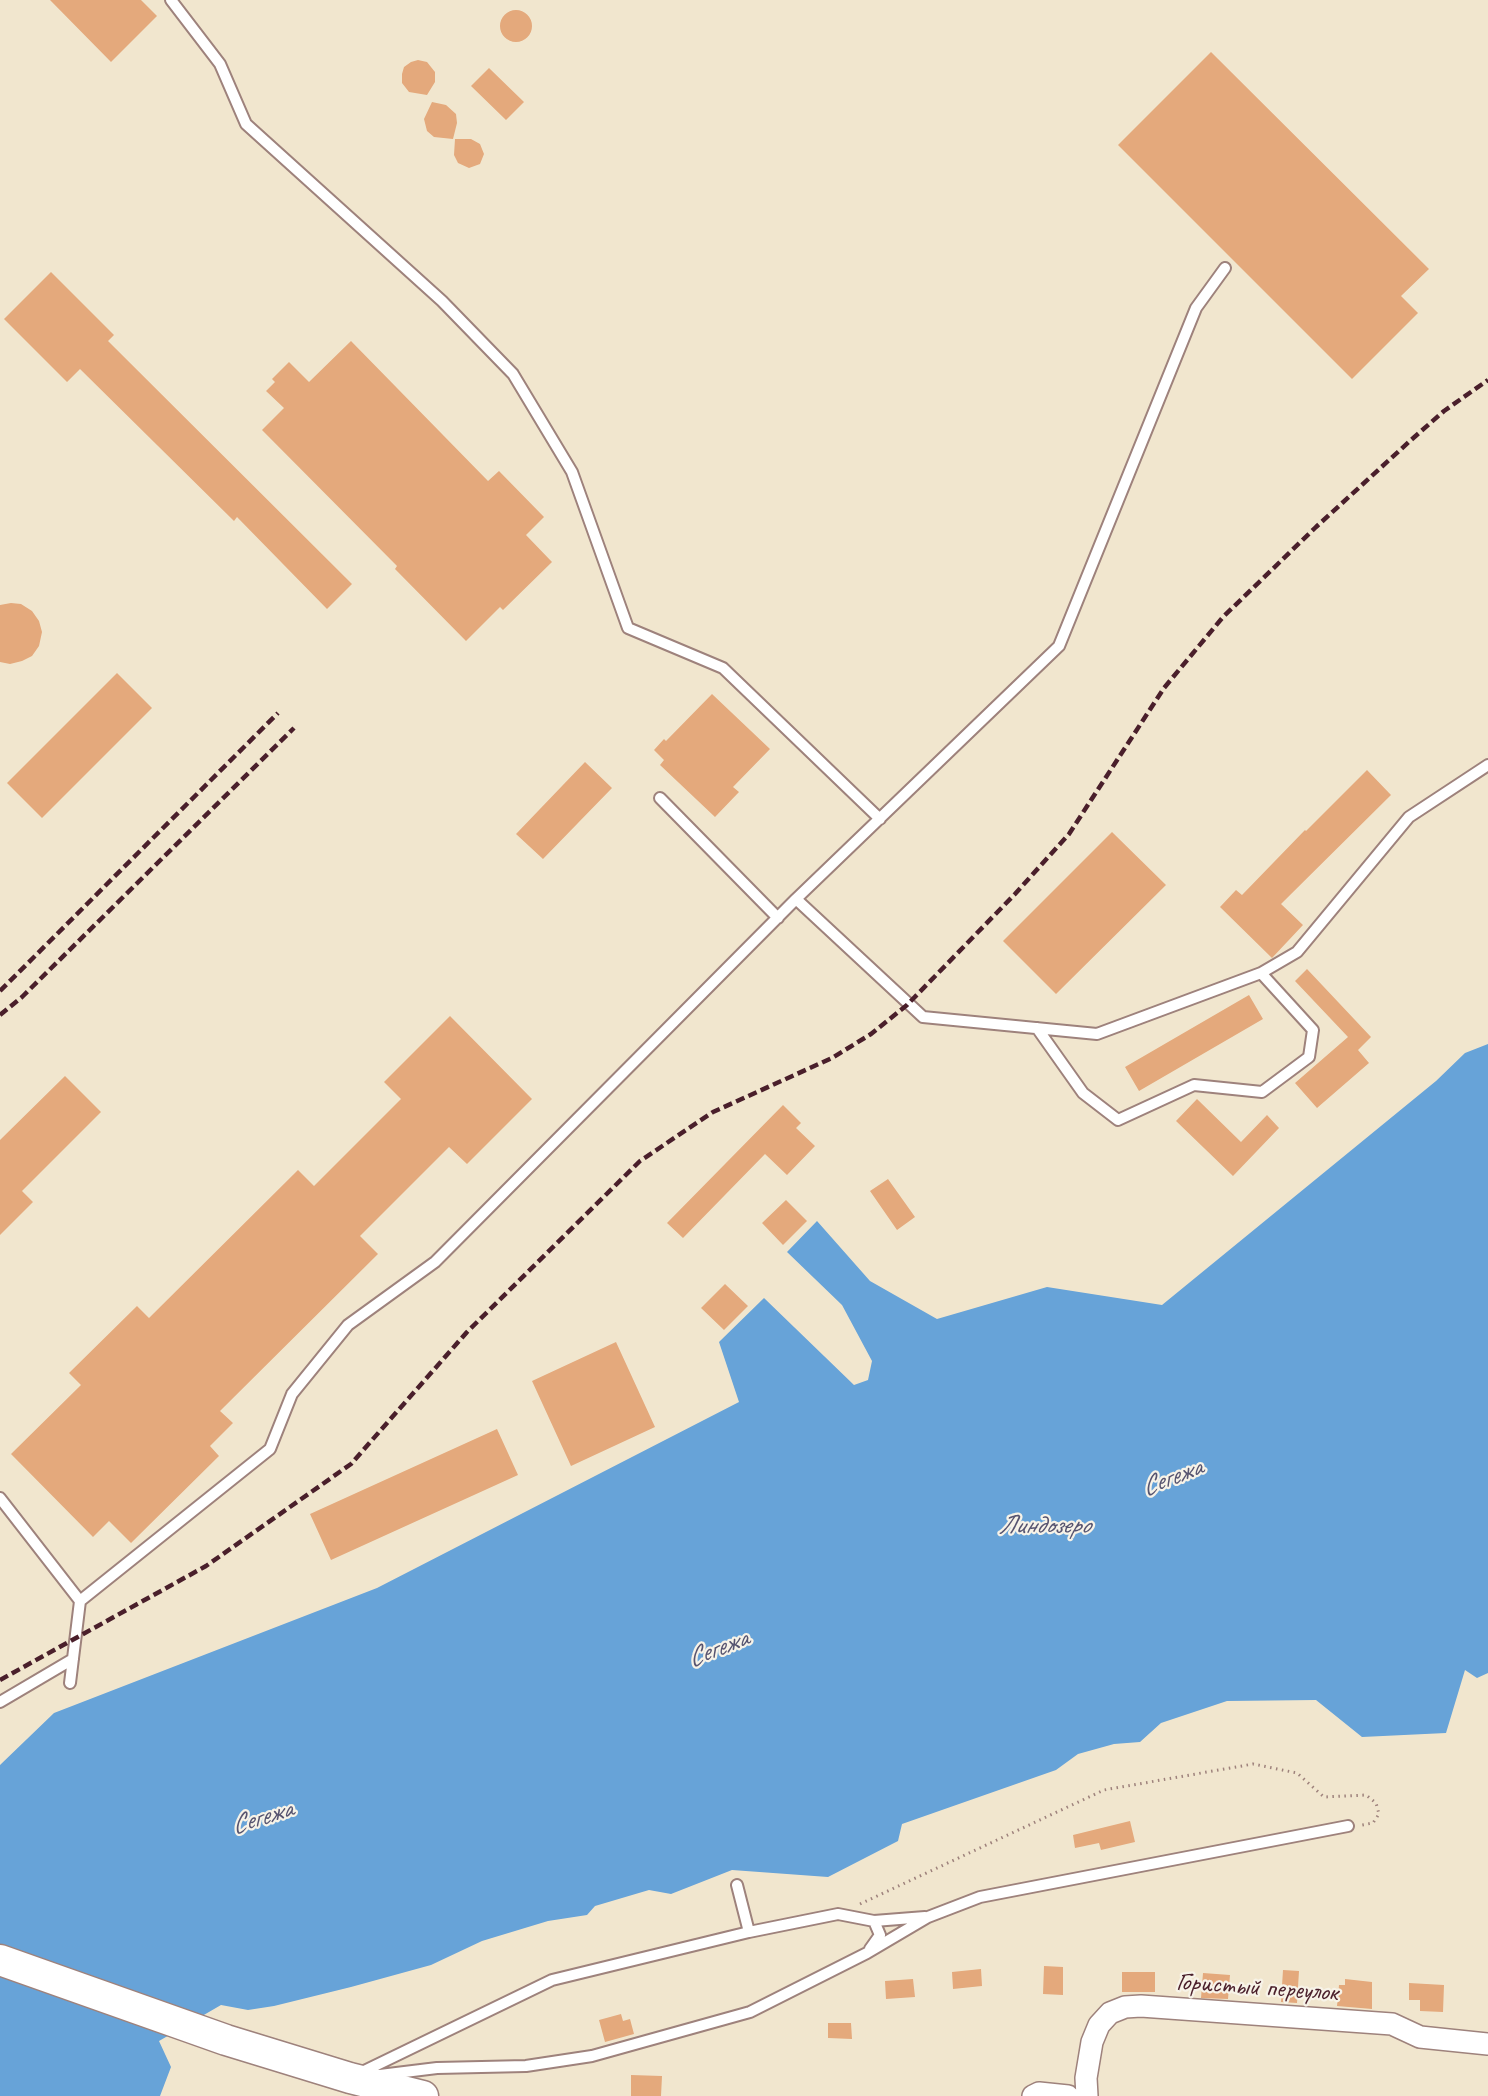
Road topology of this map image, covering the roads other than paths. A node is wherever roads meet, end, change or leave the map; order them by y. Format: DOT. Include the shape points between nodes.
graph roads {
  1 [pos="171,0"];
  2 [pos="1225,268"];
  3 [pos="1488,765"];
  4 [pos="660,798"];
  5 [pos="880,819"];
  6 [pos="796,899"];
  7 [pos="778,918"];
  8 [pos="1261,973"];
  9 [pos="1037,1028"];
  10 [pos="0,1498"];
  11 [pos="80,1601"];
  12 [pos="73,1659"];
  13 [pos="70,1683"];
  14 [pos="0,1702"];
  15 [pos="1348,1826"];
  16 [pos="736,1886"];
  17 [pos="928,1917"];
  18 [pos="874,1921"];
  19 [pos="749,1932"];
  20 [pos="867,1953"];
  21 [pos="0,1960"];
  22 [pos="1488,2044"];
  23 [pos="350,2078"];
  24 [pos="423,2096"];
  25 [pos="1033,2096"];
  26 [pos="1068,2096"];
  27 [pos="1087,2096"];
  1 -- 5 [label="lane" via="220,64 246,124 442,302 513,374 572,472 628,628 723,668"];
  2 -- 5 [label="lane" via="1196,308 1059,646"];
  3 -- 8 [label="lane" via="1409,817 1297,952"];
  4 -- 7 [label="lane"];
  5 -- 6 [label="lane"];
  6 -- 7 [label="lane"];
  6 -- 9 [label="lane" via="923,1017"];
  7 -- 11 [label="lane" via="435,1262 348,1325 292,1394 270,1449"];
  8 -- 9 [label="lane" via="1097,1034"];
  8 -- 9 [label="lane" via="1313,1030 1309,1057 1262,1092 1194,1085 1118,1120 1083,1094"];
  10 -- 11 [label="lane"];
  11 -- 12 [label="lane"];
  12 -- 13 [label="lane"];
  12 -- 14 [label="lane"];
  15 -- 17 [label="lane" via="980,1897"];
  16 -- 19 [label="lane"];
  17 -- 18 [label="lane"];
  17 -- 20 [label="lane"];
  18 -- 19 [label="lane" via="838,1914"];
  18 -- 20 [label="lane" via="880,1935"];
  19 -- 23 [label="lane" via="552,1980"];
  20 -- 23 [label="lane" via="750,2012 592,2056 526,2066 437,2068"];
  21 -- 23 [label="street" via="226,2040"];
  22 -- 27 [label="street, Гористый переулок" via="1420,2037 1392,2025 1125,2007 1110,2013 1099,2025 1092,2042"];
  23 -- 24 [label="street"];
  25 -- 26 [label="street"];
}
